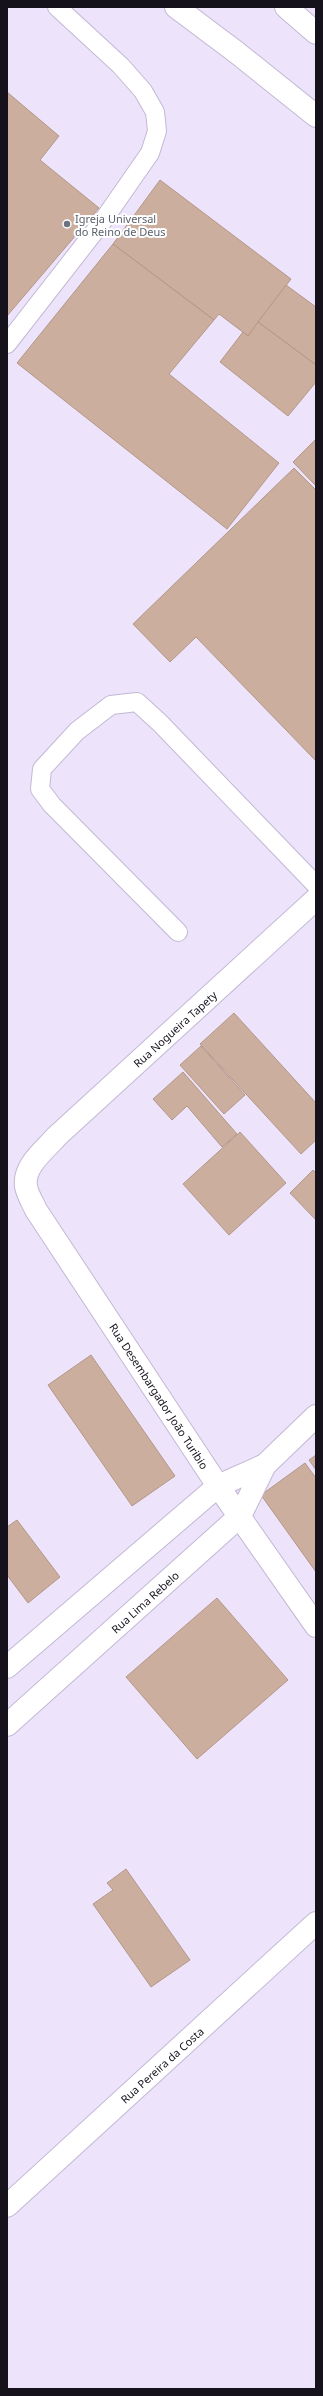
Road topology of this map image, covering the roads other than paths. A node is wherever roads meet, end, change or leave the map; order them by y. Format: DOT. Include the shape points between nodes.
graph roads {
  1 [pos="57,7"];
  2 [pos="176,7"];
  3 [pos="195,7"];
  4 [pos="286,7"];
  5 [pos="316,33"];
  6 [pos="236,52"];
  7 [pos="316,116"];
  8 [pos="7,344"];
  9 [pos="316,885"];
  10 [pos="316,899"];
  11 [pos="178,932"];
  12 [pos="35,1160"];
  13 [pos="316,1416"];
  14 [pos="265,1465"];
  15 [pos="218,1486"];
  16 [pos="240,1516"];
  17 [pos="316,1626"];
  18 [pos="7,1667"];
  19 [pos="7,1726"];
  20 [pos="316,1923"];
  21 [pos="7,2206"];
  1 -- 8 [label="lane" via="121,66 143,91 155,112 157,131 150,153 102,222"];
  2 -- 6 [label="street"];
  3 -- 6 [label="street"];
  4 -- 5 [label="street"];
  6 -- 7 [label="street"];
  9 -- 11 [label="lane" via="137,702 111,705 77,731 42,769 40,789 52,805"];
  10 -- 12 [label="street, Rua Nogueira Tapety" via="57,1136"];
  12 -- 15 [label="street, Rua Desembargador João Turibio" via="26,1174 26,1187 36,1210"];
  13 -- 14 [label="street, Rua Lima Rebelo"];
  14 -- 15 [label="street, Rua Lima Rebelo"];
  14 -- 16 [label="street, Rua Lima Rebelo"];
  15 -- 16 [label="street, Rua Desembargador João Turibio"];
  15 -- 18 [label="street, Rua Lima Rebelo"];
  16 -- 17 [label="street, Rua Desembargador João Turibio"];
  16 -- 19 [label="street, Rua Lima Rebelo"];
  20 -- 21 [label="street, Rua Pereira da Costa"];
}
